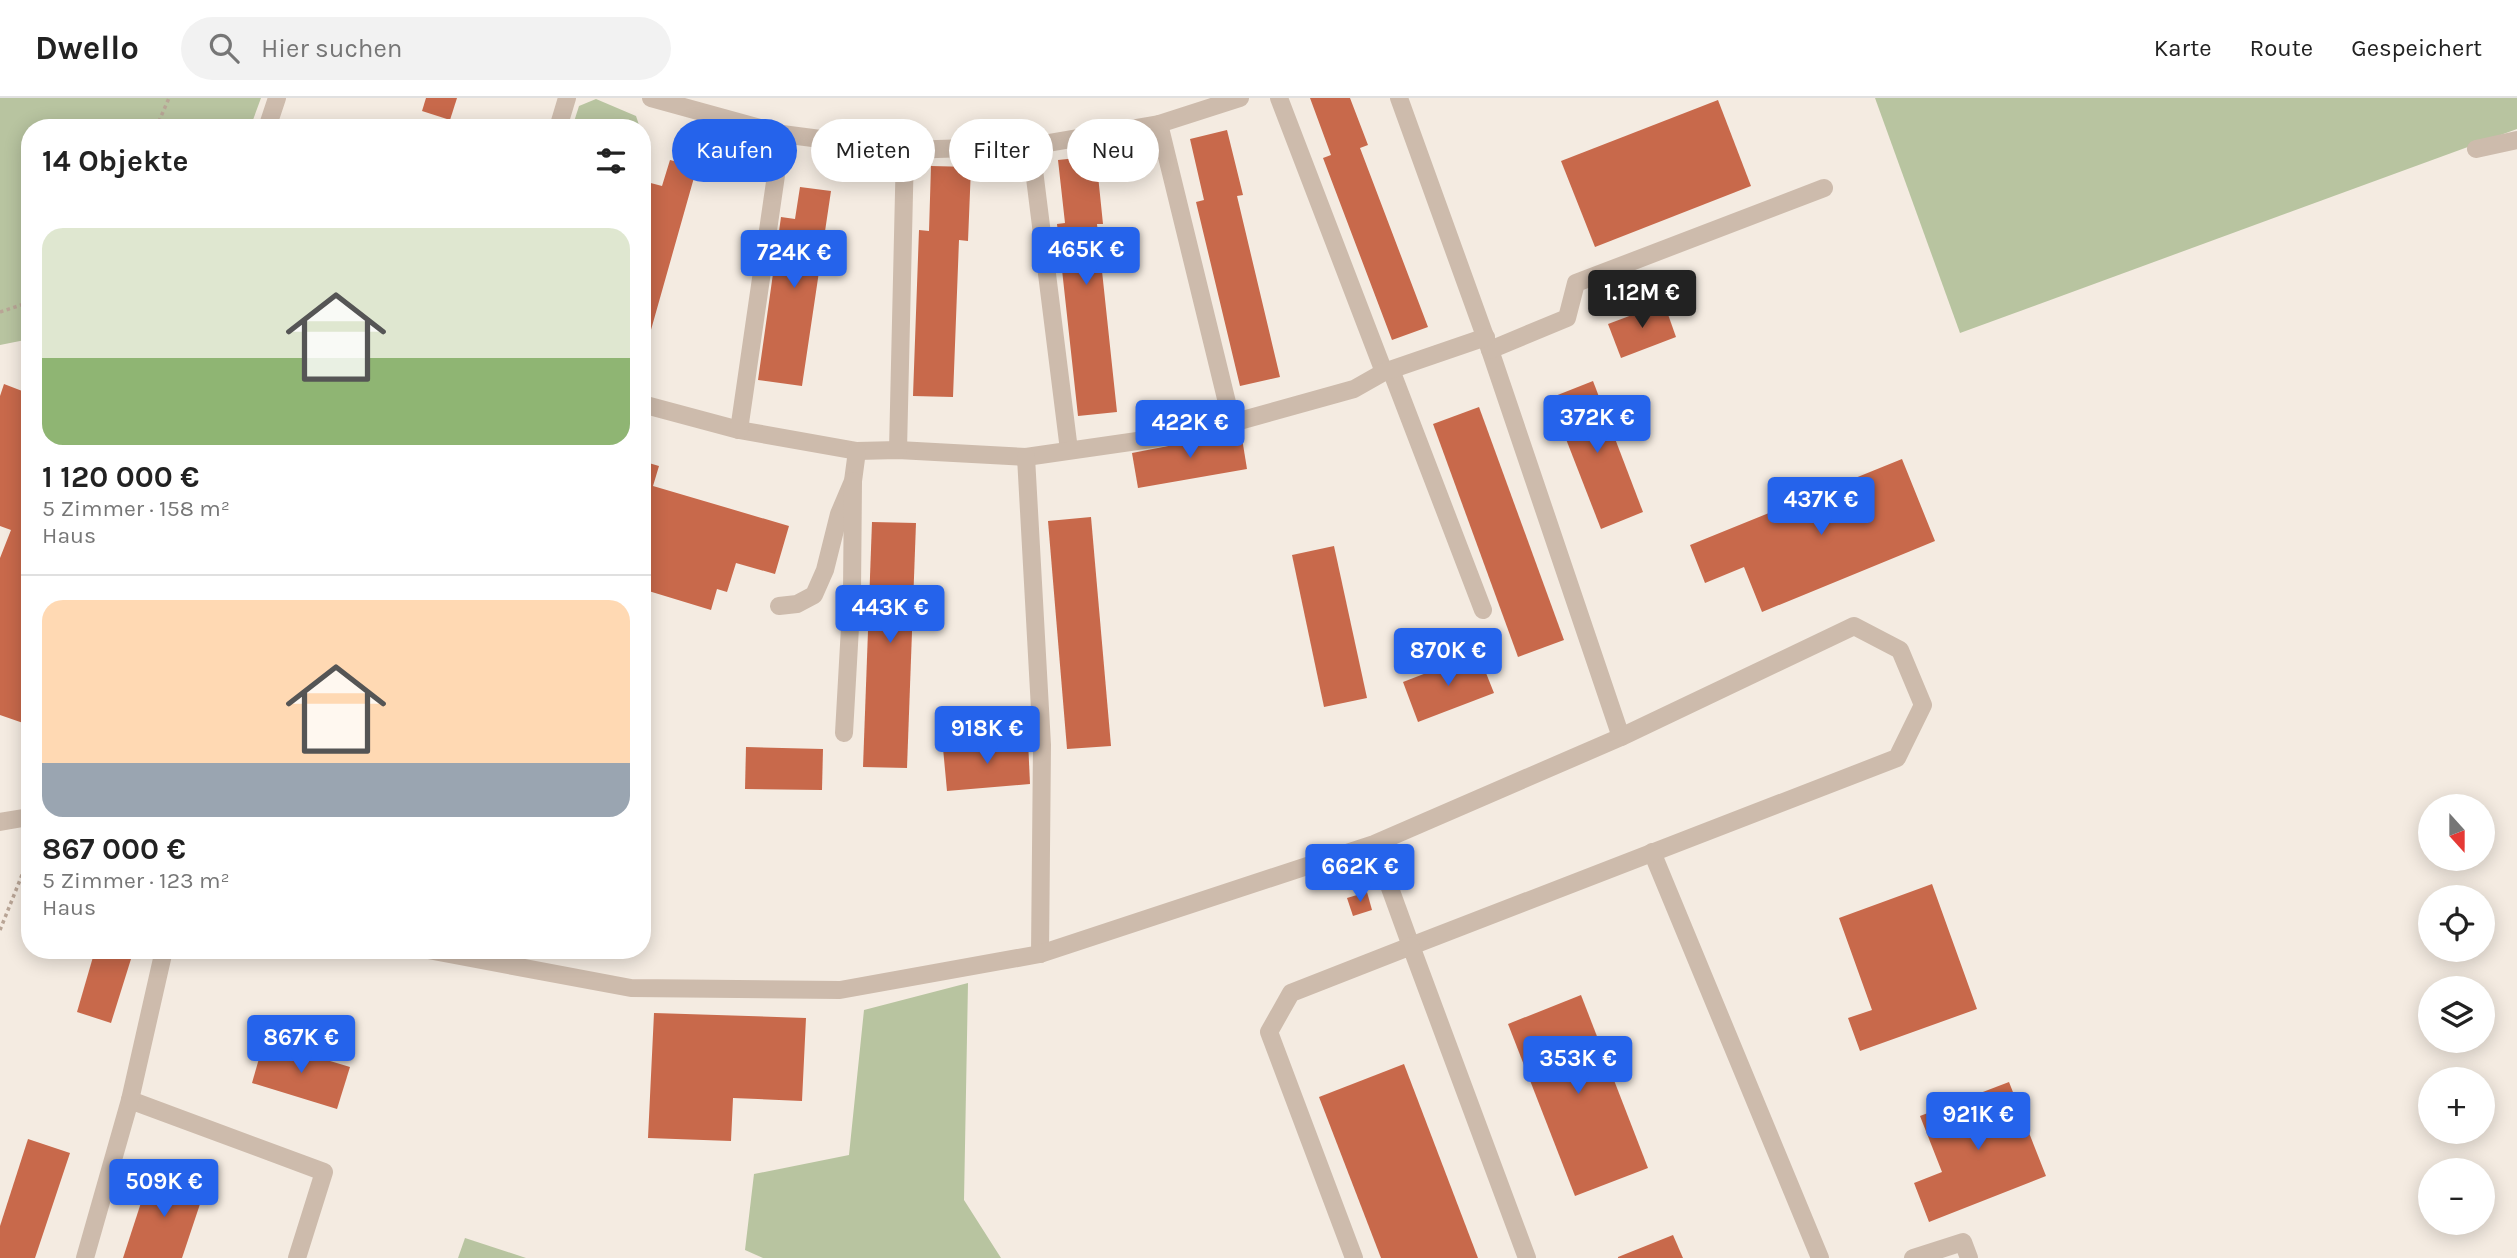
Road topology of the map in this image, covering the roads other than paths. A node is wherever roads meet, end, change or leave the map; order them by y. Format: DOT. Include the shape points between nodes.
graph roads {
  1 [pos="277,98"];
  2 [pos="567,98"];
  3 [pos="651,98"];
  4 [pos="1240,98"];
  5 [pos="1279,98"];
  6 [pos="1399,98"];
  7 [pos="270,119"];
  8 [pos="561,119"];
  9 [pos="727,119"];
  10 [pos="1159,124"];
  11 [pos="2517,140"];
  12 [pos="2476,149"];
  13 [pos="775,182"];
  14 [pos="904,182"];
  15 [pos="1036,182"];
  16 [pos="1824,188"];
  17 [pos="1488,344"];
  18 [pos="1388,371"];
  19 [pos="651,406"];
  20 [pos="1232,423"];
  21 [pos="740,429"];
  22 [pos="898,450"];
  23 [pos="1069,450"];
  24 [pos="857,451"];
  25 [pos="1026,457"];
  26 [pos="853,481"];
  27 [pos="779,606"];
  28 [pos="1483,610"];
  29 [pos="844,733"];
  30 [pos="1621,737"];
  31 [pos="21,818"];
  32 [pos="0,822"];
  33 [pos="1374,844"];
  34 [pos="1652,852"];
  35 [pos="1411,947"];
  36 [pos="1040,954"];
  37 [pos="162,959"];
  38 [pos="476,959"];
  39 [pos="130,1100"];
  40 [pos="85,1258"];
  41 [pos="297,1258"];
  42 [pos="1354,1258"];
  43 [pos="1527,1258"];
  44 [pos="1820,1258"];
  45 [pos="1913,1258"];
  46 [pos="1969,1258"];
  1 -- 7 [label="street"];
  2 -- 8 [label="street"];
  3 -- 9 [label="street"];
  4 -- 10 [label="street"];
  5 -- 18 [label="street"];
  6 -- 17 [label="street"];
  10 -- 20 [label="street"];
  11 -- 12 [label="street"];
  13 -- 21 [label="street"];
  14 -- 22 [label="street"];
  15 -- 23 [label="street"];
  16 -- 17 [label="street" via="1576,283 1567,318"];
  17 -- 18 [label="street"];
  17 -- 30 [label="street"];
  18 -- 20 [label="street" via="1354,388"];
  18 -- 28 [label="street"];
  19 -- 21 [label="street"];
  20 -- 23 [label="street"];
  21 -- 24 [label="street"];
  22 -- 24 [label="street"];
  22 -- 25 [label="street"];
  23 -- 25 [label="street"];
  24 -- 26 [label="street"];
  25 -- 36 [label="street" via="1042,745"];
  26 -- 27 [label="street" via="814,595"];
  26 -- 29 [label="street"];
  30 -- 33 [label="street"];
  30 -- 34 [label="street" via="1854,626 1900,650 1923,705 1897,758"];
  31 -- 32 [label="street"];
  33 -- 35 [label="street"];
  33 -- 36 [label="street"];
  34 -- 35 [label="street"];
  34 -- 44 [label="street"];
  35 -- 42 [label="street" via="1291,993 1269,1032"];
  35 -- 43 [label="street"];
  36 -- 38 [label="street" via="840,990 631,988"];
  37 -- 39 [label="street"];
  39 -- 40 [label="street"];
  39 -- 41 [label="street" via="324,1172"];
  45 -- 46 [label="street" via="1963,1242"];
}
